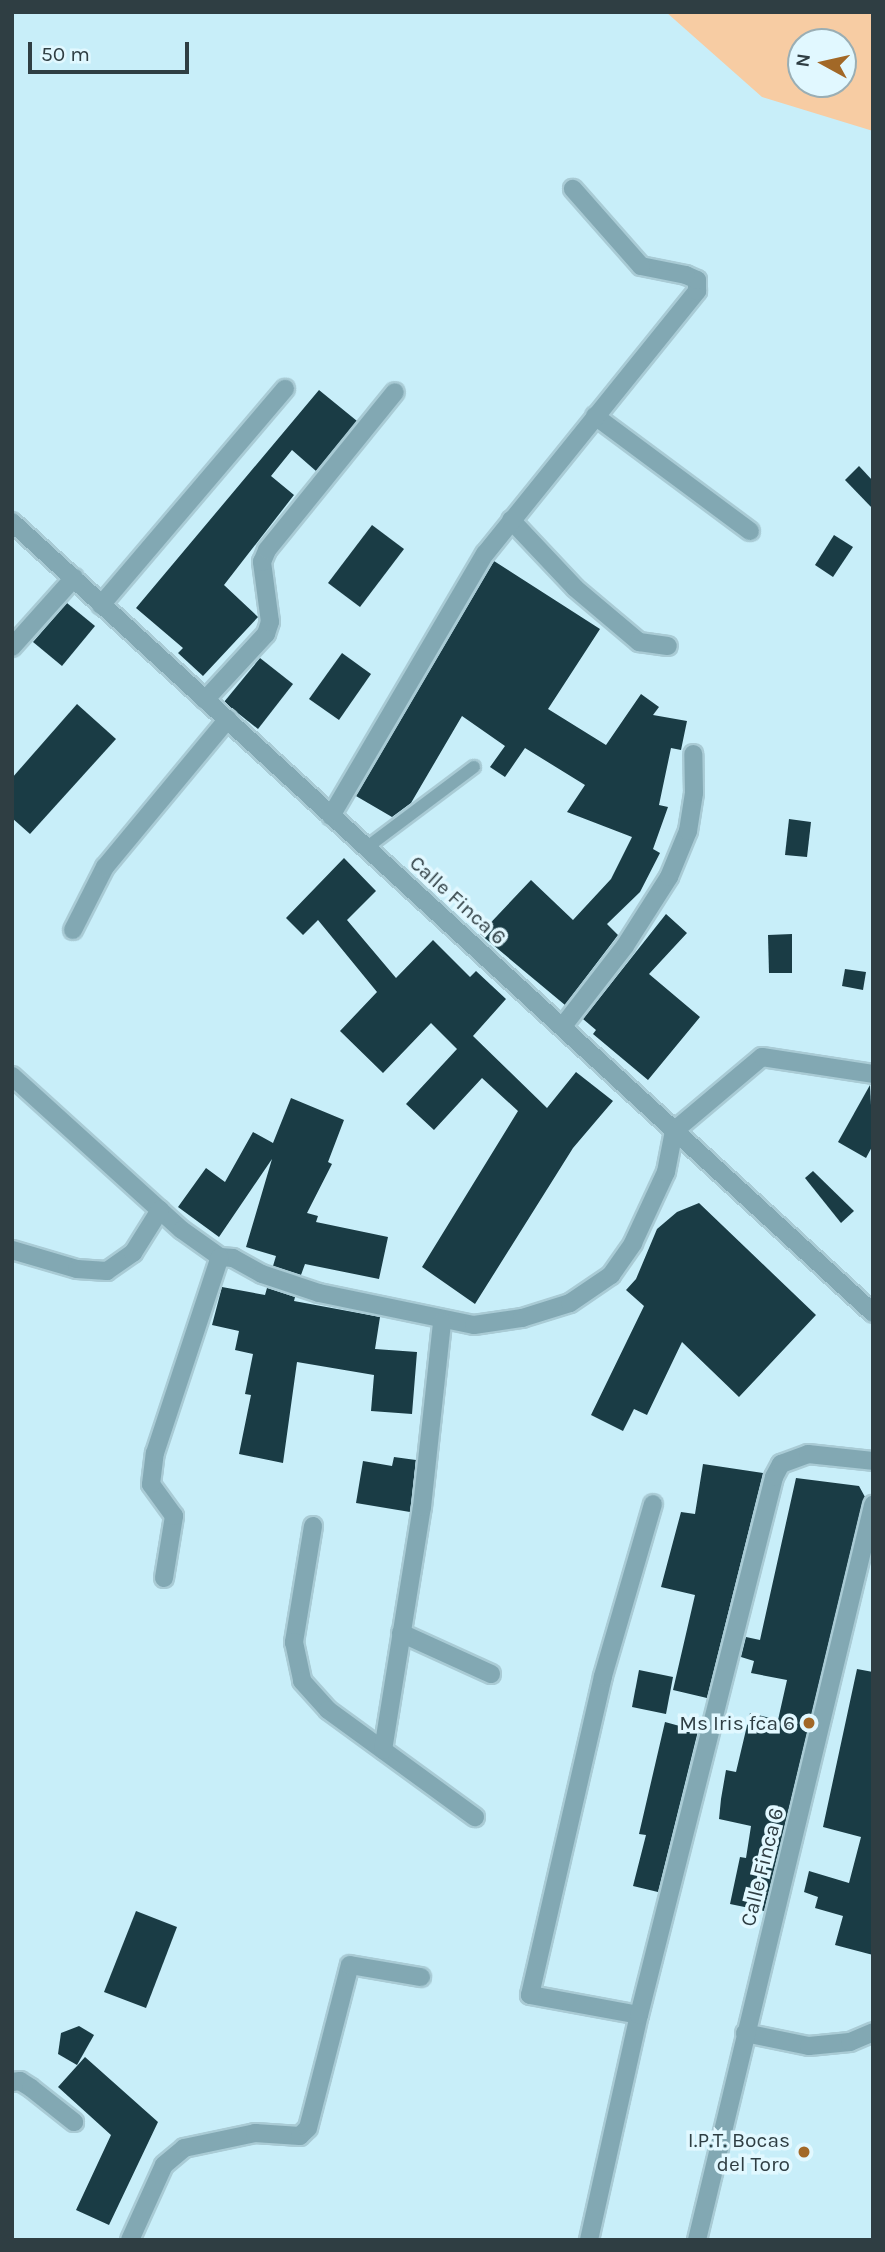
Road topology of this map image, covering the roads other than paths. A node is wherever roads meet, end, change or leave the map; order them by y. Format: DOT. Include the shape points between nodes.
graph roads {
  1 [pos="573,189"];
  2 [pos="285,389"];
  3 [pos="395,392"];
  4 [pos="595,416"];
  5 [pos="511,520"];
  6 [pos="12,522"];
  7 [pos="750,531"];
  8 [pos="74,578"];
  9 [pos="101,605"];
  10 [pos="668,646"];
  11 [pos="12,647"];
  12 [pos="205,699"];
  13 [pos="228,719"];
  14 [pos="693,754"];
  15 [pos="474,767"];
  16 [pos="331,816"];
  17 [pos="366,848"];
  18 [pos="72,930"];
  19 [pos="563,1026"];
  20 [pos="873,1074"];
  21 [pos="12,1076"];
  22 [pos="674,1131"];
  23 [pos="160,1210"];
  24 [pos="12,1250"];
  25 [pos="220,1257"];
  26 [pos="873,1313"];
  27 [pos="442,1322"];
  28 [pos="873,1461"];
  29 [pos="653,1504"];
  30 [pos="873,1505"];
  31 [pos="313,1526"];
  32 [pos="164,1578"];
  33 [pos="401,1633"];
  34 [pos="491,1674"];
  35 [pos="383,1750"];
  36 [pos="475,1817"];
  37 [pos="421,1978"];
  38 [pos="639,2015"];
  39 [pos="873,2032"];
  40 [pos="745,2033"];
  41 [pos="12,2082"];
  42 [pos="74,2122"];
  43 [pos="130,2240"];
  44 [pos="589,2240"];
  45 [pos="697,2240"];
  1 -- 4 [label="street" via="642,265 697,281 697,292"];
  2 -- 9 [label="street"];
  3 -- 12 [label="street" via="267,550 262,562 270,622 266,634"];
  4 -- 5 [label="street"];
  4 -- 7 [label="street"];
  5 -- 10 [label="street" via="575,588 639,642"];
  5 -- 16 [label="street" via="485,554"];
  6 -- 8 [label="street, Calle Finca 6"];
  8 -- 9 [label="street, Calle Finca 6"];
  8 -- 11 [label="street"];
  9 -- 12 [label="street, Calle Finca 6"];
  12 -- 13 [label="street, Calle Finca 6"];
  13 -- 16 [label="street, Calle Finca 6"];
  13 -- 18 [label="street" via="105,867"];
  14 -- 19 [label="street" via="694,793 688,831 669,877 625,946"];
  15 -- 17 [label="lane"];
  16 -- 17 [label="street, Calle Finca 6"];
  17 -- 19 [label="street, Calle Finca 6"];
  19 -- 22 [label="street, Calle Finca 6"];
  20 -- 22 [label="street" via="762,1057"];
  21 -- 23 [label="street"];
  22 -- 26 [label="street, Calle Finca 6"];
  22 -- 27 [label="street" via="666,1172 633,1243 611,1275 570,1303 522,1318 474,1325"];
  23 -- 24 [label="street" via="133,1253 107,1271 77,1269"];
  23 -- 25 [label="street"];
  25 -- 27 [label="street" via="233,1258 262,1274 319,1293"];
  25 -- 32 [label="street" via="155,1453 151,1484 174,1516"];
  27 -- 33 [label="street" via="422,1507"];
  28 -- 38 [label="street" via="808,1454 781,1464 774,1477"];
  29 -- 38 [label="street" via="603,1676 530,1995"];
  30 -- 40 [label="street, Calle Finca 6"];
  31 -- 35 [label="street" via="294,1642 302,1681 328,1710"];
  33 -- 34 [label="street"];
  33 -- 35 [label="street"];
  35 -- 36 [label="street"];
  37 -- 43 [label="street" via="350,1965 308,2128 300,2136 255,2133 184,2148 164,2165"];
  38 -- 44 [label="street"];
  39 -- 40 [label="street" via="850,2042 809,2046"];
  40 -- 45 [label="street, Calle Finca 6"];
  41 -- 42 [label="street" via="32,2088"];
}
